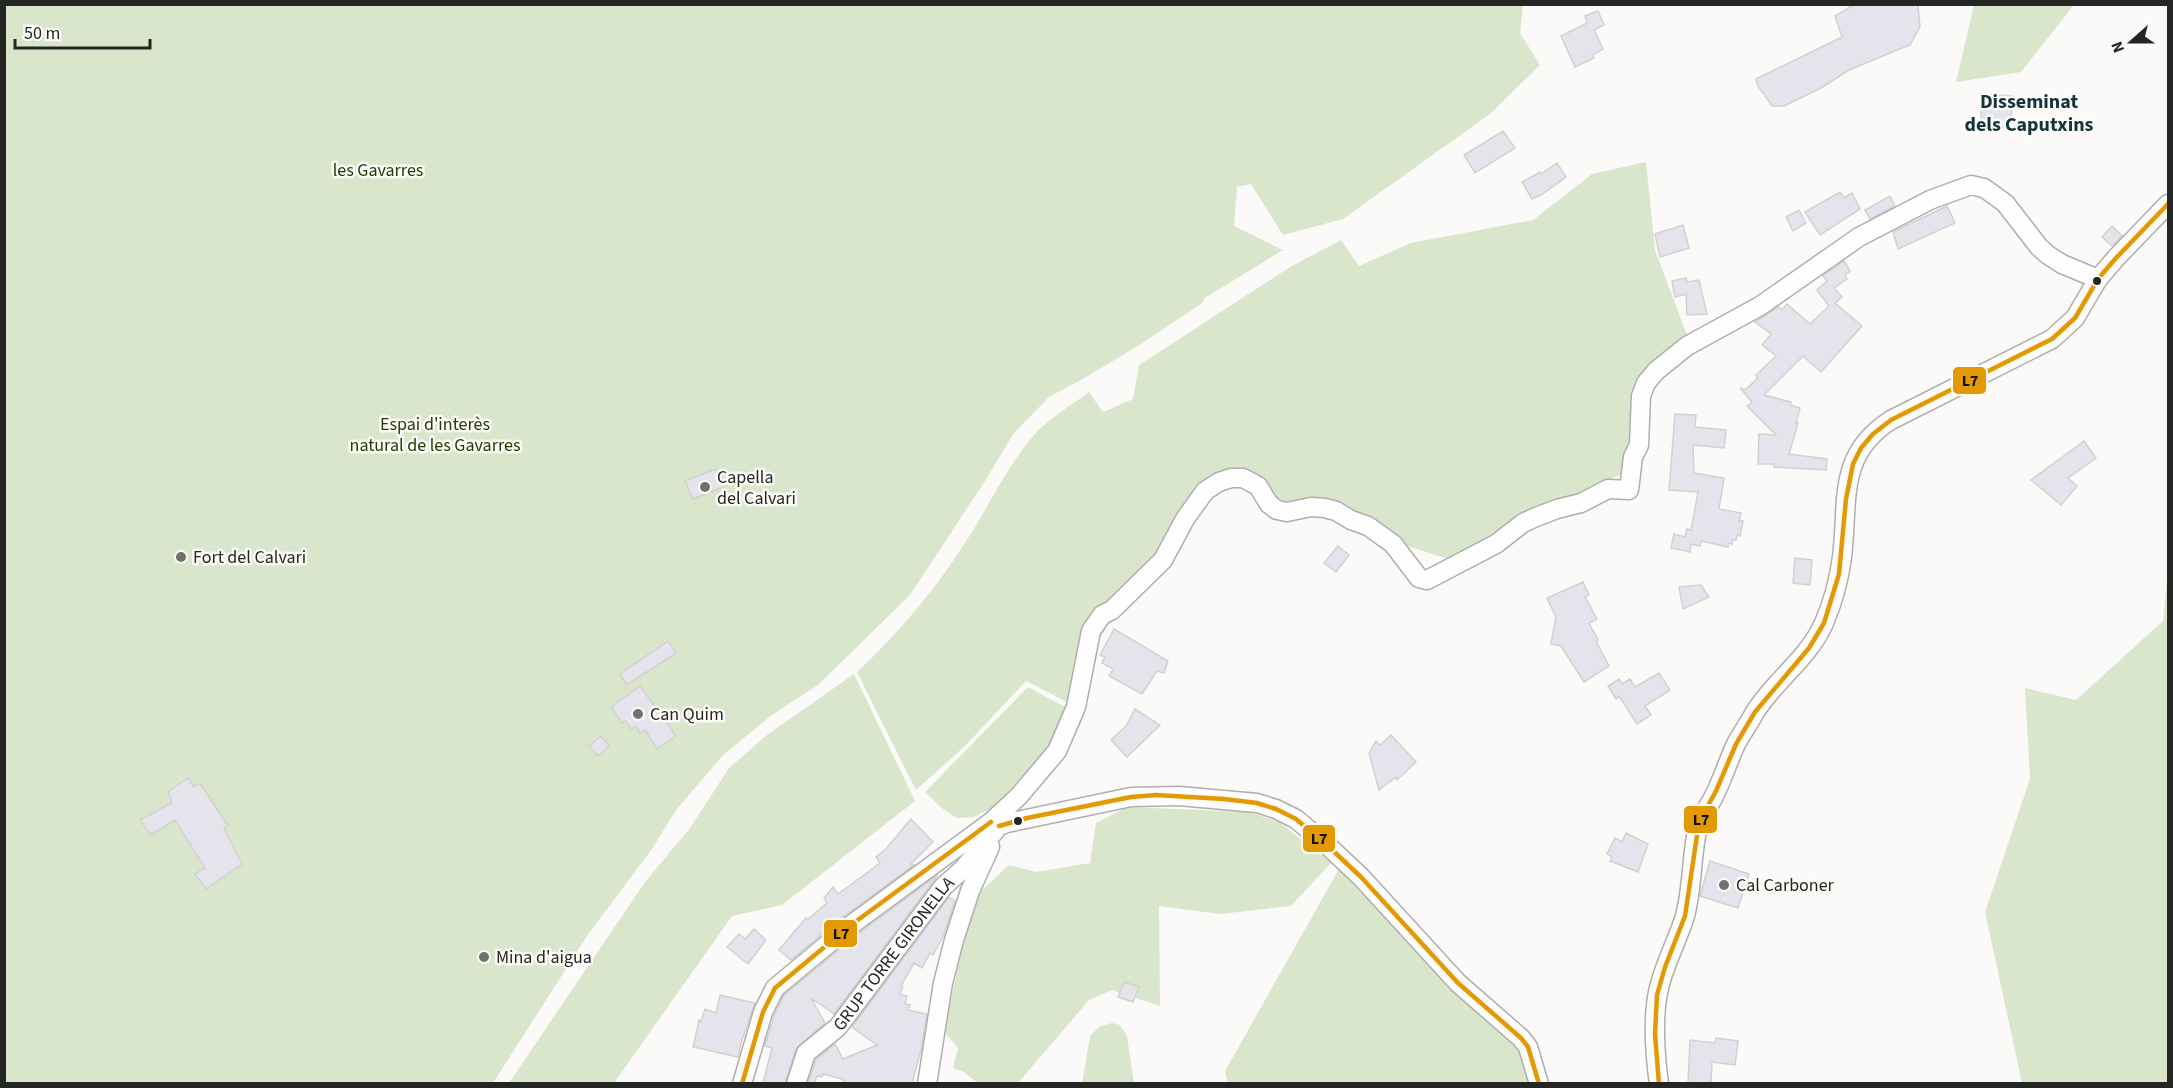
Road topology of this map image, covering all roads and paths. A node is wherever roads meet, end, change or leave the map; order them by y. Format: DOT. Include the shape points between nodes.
graph roads {
  1 [pos="2169,204"];
  2 [pos="2098,279"];
  3 [pos="995,824"];
  4 [pos="742,1083"];
  5 [pos="796,1083"];
  6 [pos="927,1083"];
  7 [pos="1539,1083"];
  8 [pos="1659,1083"];
  1 -- 2 [label="street"];
  2 -- 3 [label="street" via="2048,255 2005,203 1984,188 1971,185 1930,200 1859,237 1760,306 1687,346 1656,371 1641,396 1639,446 1633,457 1629,490 1608,489 1581,503 1536,517 1496,544 1427,580 1419,578 1393,544 1368,526 1324,508 1277,510 1258,486 1243,478 1219,482 1197,500 1159,565 1098,620 1089,639 1076,707 1057,751"];
  2 -- 8 [label="street" via="2075,318 2052,339 1892,420 1865,440 1846,486 1839,576 1823,624 1798,663 1758,708 1701,816 1685,914 1657,998"];
  3 -- 4 [label="street, GRUP TORRE GIRONELLA" via="850,925 775,988 763,1012"];
  3 -- 5 [label="street, GRUP TORRE GIRONELLA" via="838,1027 806,1053"];
  3 -- 6 [label="street, GRUP TORRE GIRONELLA" via="954,940"];
  3 -- 7 [label="street" via="1109,800 1156,795 1257,803 1287,814 1361,877 1439,963 1521,1038 1528,1047"];
}
